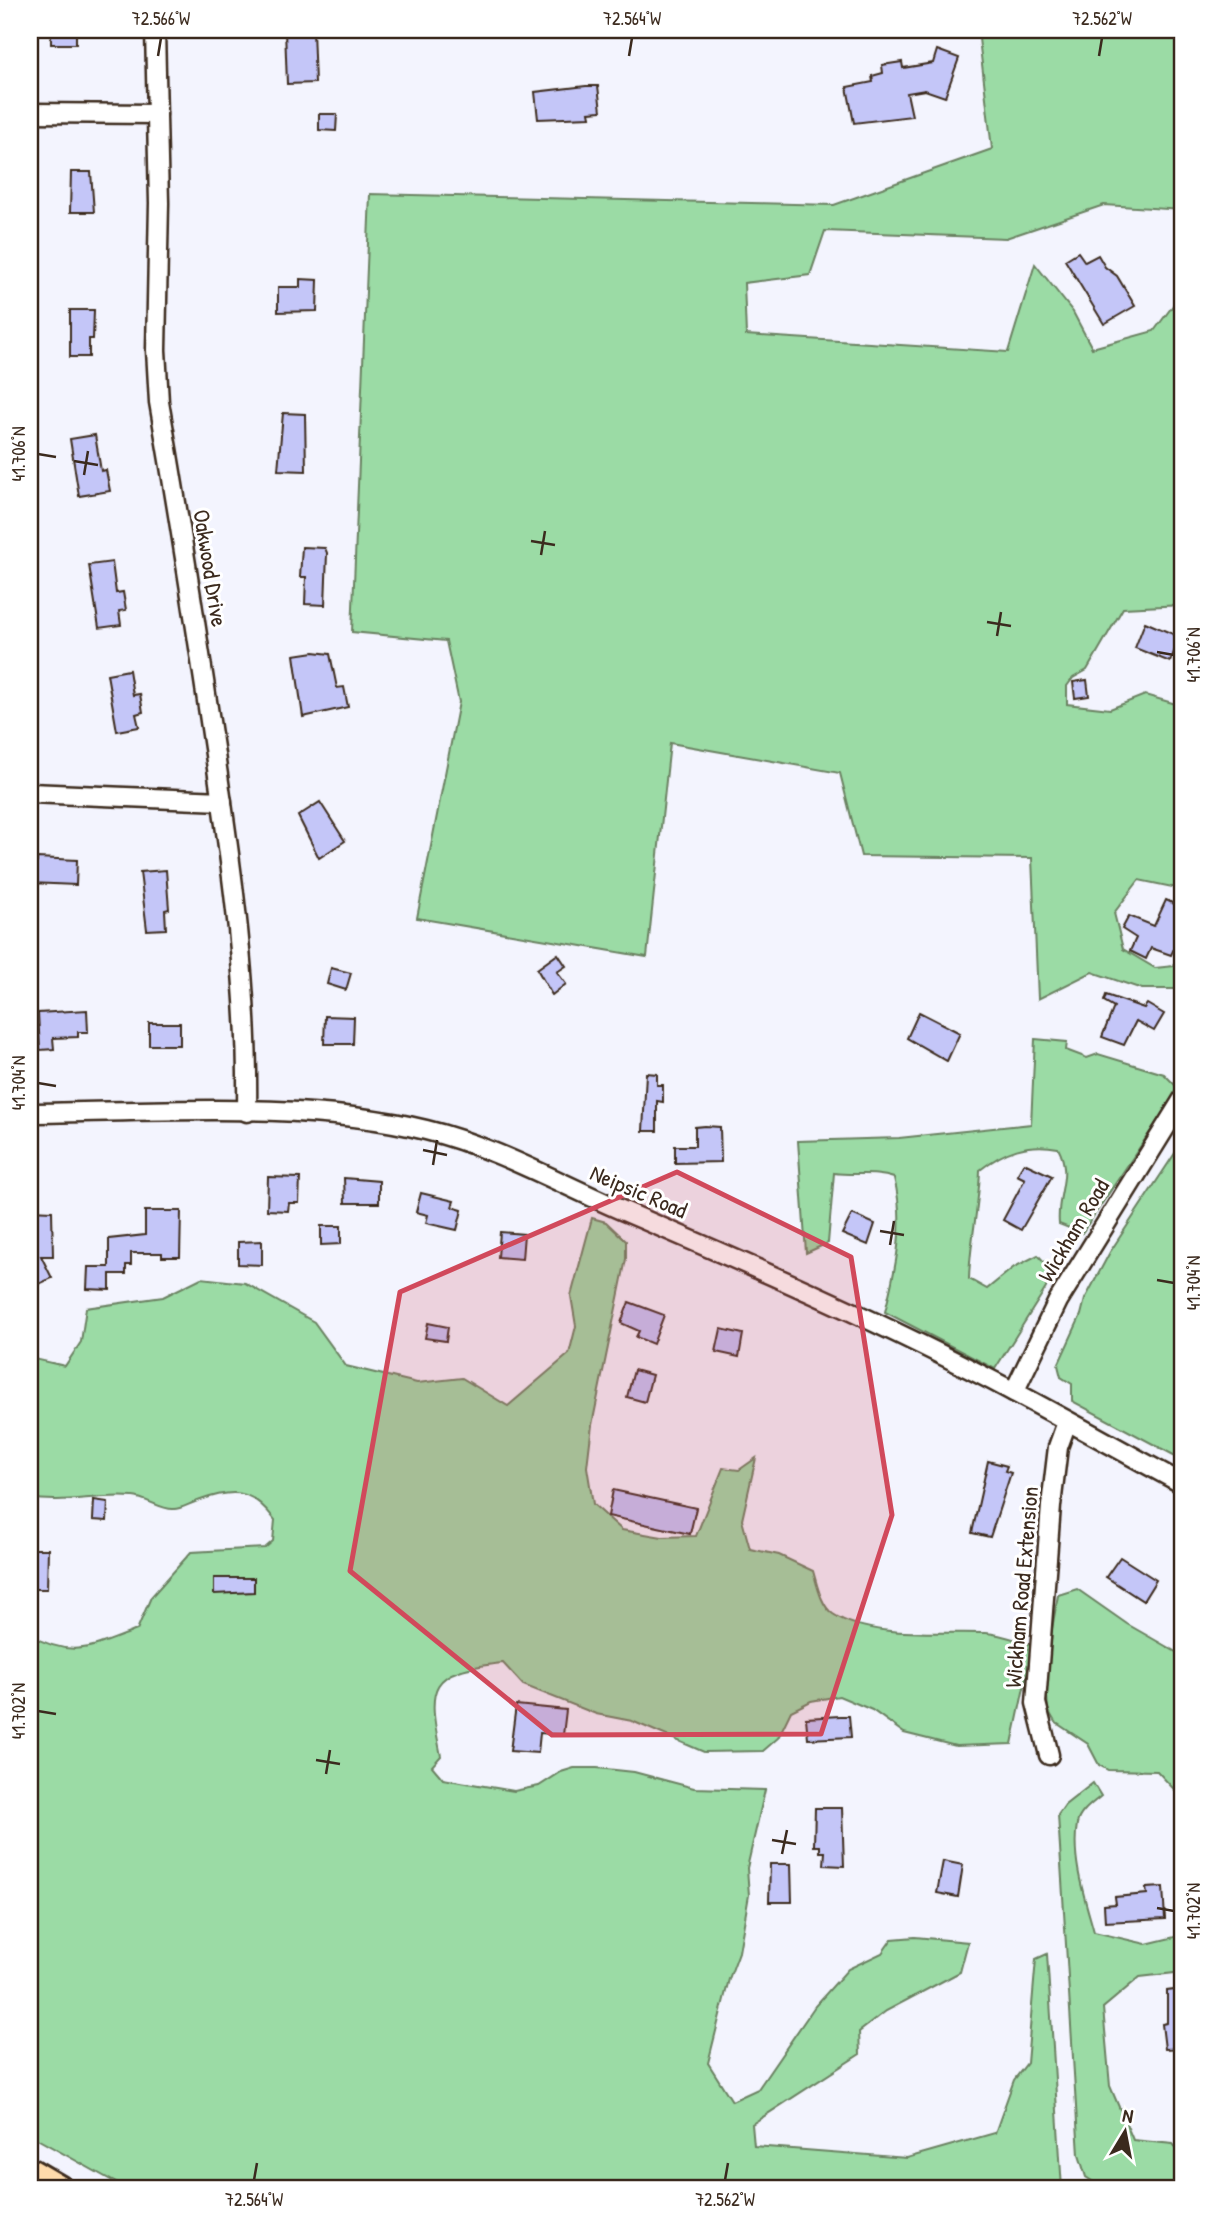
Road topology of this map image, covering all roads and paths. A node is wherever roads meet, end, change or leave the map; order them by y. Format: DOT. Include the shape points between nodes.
graph roads {
  1 [pos="155,30"];
  2 [pos="30,113"];
  3 [pos="157,114"];
  4 [pos="30,793"];
  5 [pos="222,802"];
  6 [pos="1183,1098"];
  7 [pos="247,1112"];
  8 [pos="30,1113"];
  9 [pos="1014,1392"];
  10 [pos="1067,1422"];
  11 [pos="1183,1484"];
  12 [pos="1049,1755"];
  13 [pos="30,2172"];
  14 [pos="59,2189"];
  1 -- 3 [label="street, Oakwood Drive"];
  2 -- 3 [label="street"];
  3 -- 5 [label="street, Oakwood Drive" via="159,402"];
  4 -- 5 [label="street"];
  5 -- 7 [label="street, Oakwood Drive" via="243,968"];
  6 -- 9 [label="street, Wickham Road" via="1058,1301"];
  7 -- 8 [label="street, Neipsic Road"];
  7 -- 9 [label="street, Neipsic Road" via="381,1121 479,1147 754,1266"];
  9 -- 10 [label="street, Neipsic Road"];
  10 -- 11 [label="street, Neipsic Road"];
  10 -- 12 [label="street, Wickham Road Extension" via="1058,1447 1051,1506 1036,1703"];
  13 -- 14 [label="highway"];
}
